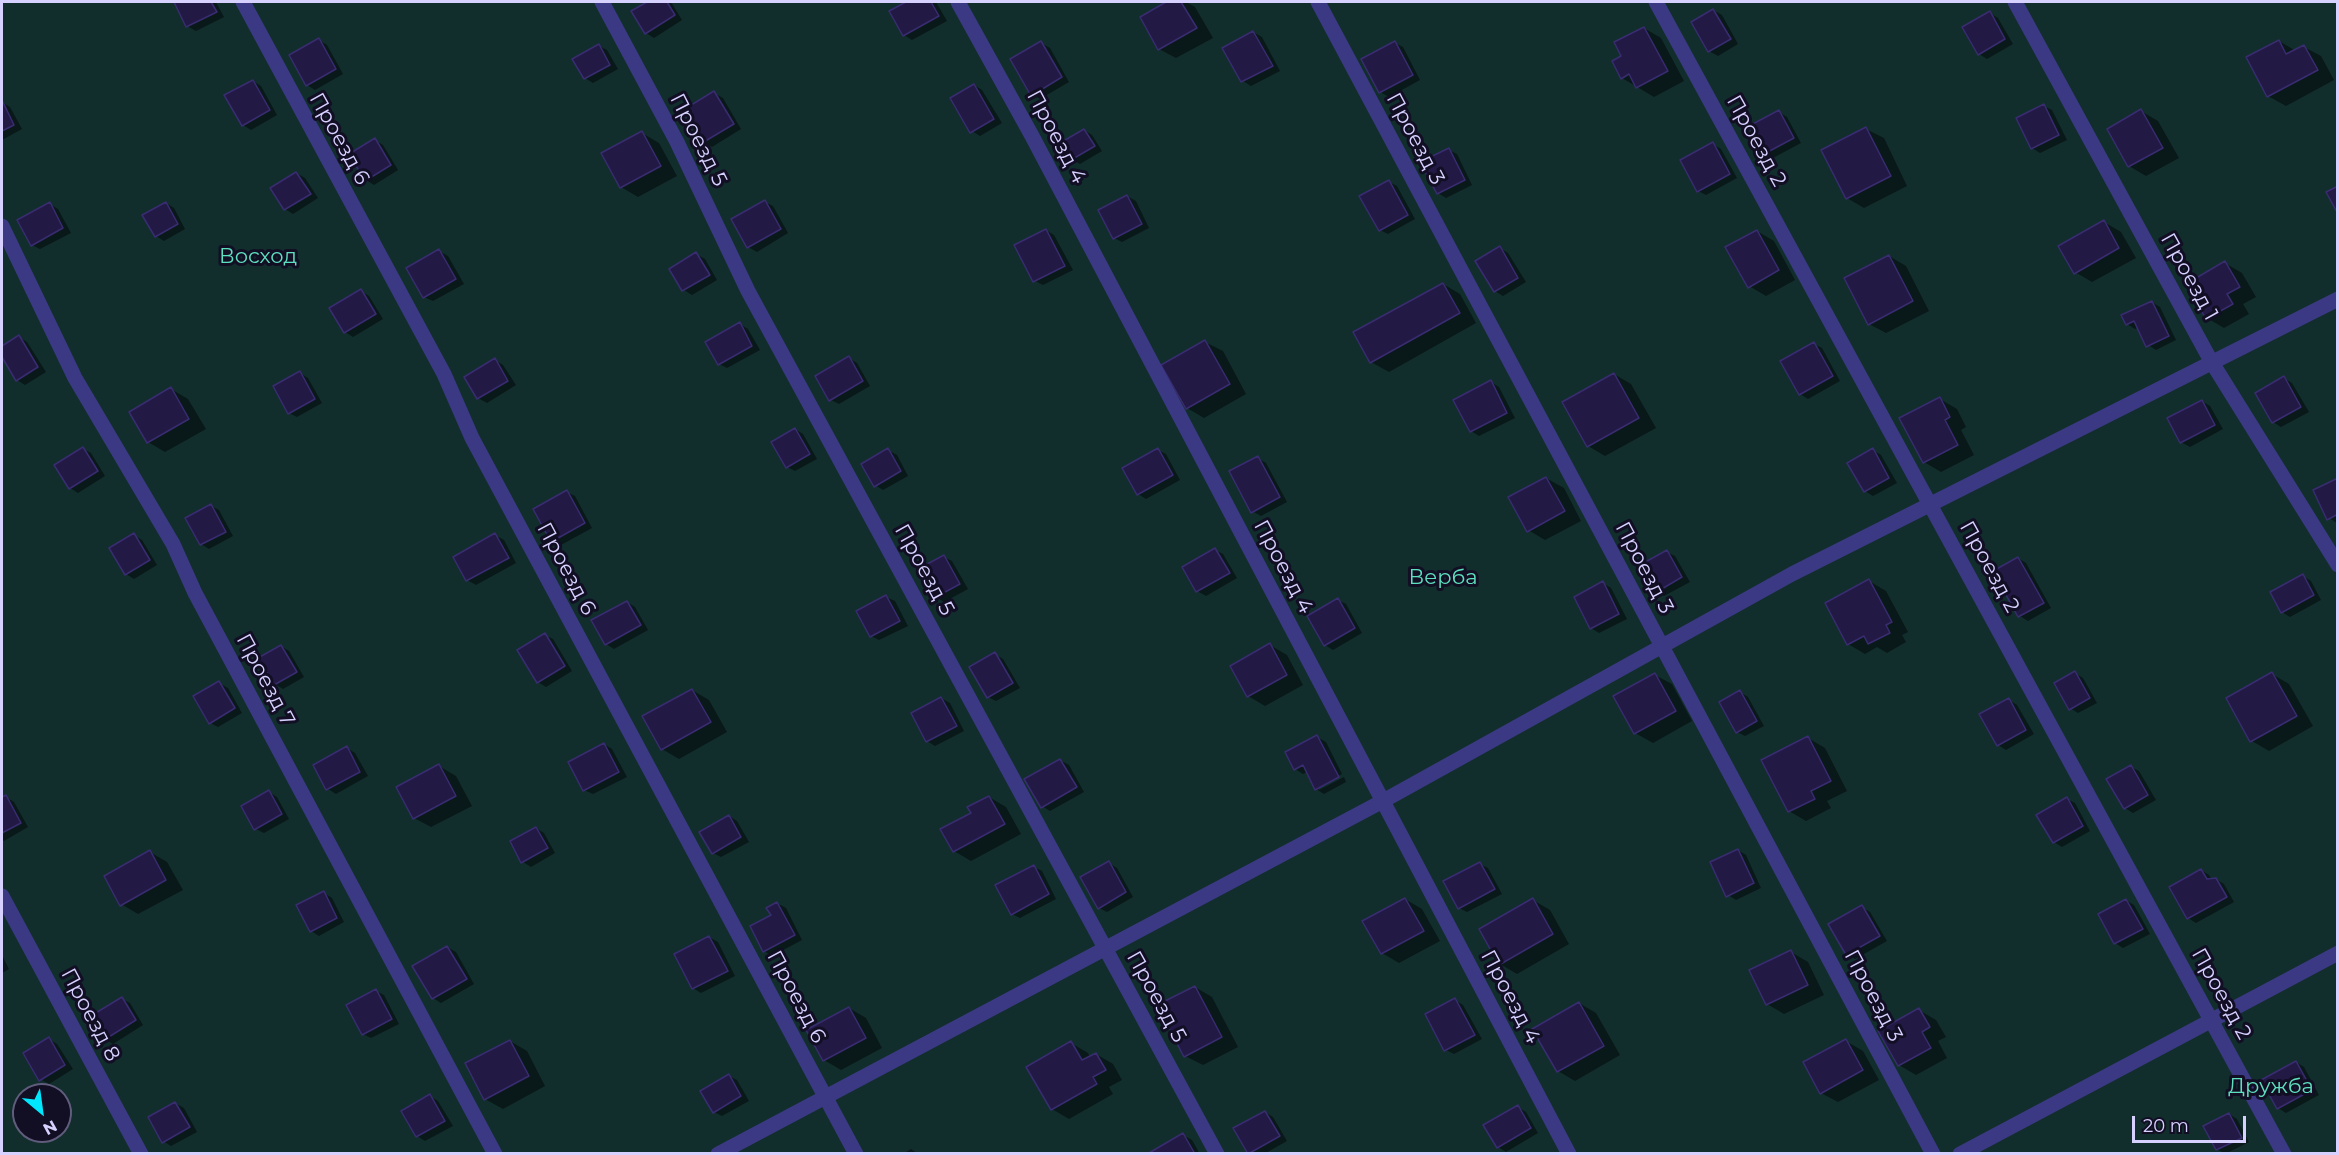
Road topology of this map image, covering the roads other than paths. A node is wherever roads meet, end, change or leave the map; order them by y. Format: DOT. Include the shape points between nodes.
graph roads {
  1 [pos="243,2"];
  2 [pos="602,2"];
  3 [pos="958,2"];
  4 [pos="1318,2"];
  5 [pos="1656,2"];
  6 [pos="2015,2"];
  7 [pos="2,226"];
  8 [pos="2337,299"];
  9 [pos="2211,361"];
  10 [pos="1930,502"];
  11 [pos="2337,565"];
  12 [pos="1661,645"];
  13 [pos="1383,801"];
  14 [pos="2,896"];
  15 [pos="1106,949"];
  16 [pos="2337,953"];
  17 [pos="2212,1020"];
  18 [pos="826,1097"];
  19 [pos="141,1154"];
  20 [pos="495,1154"];
  21 [pos="718,1154"];
  22 [pos="856,1154"];
  23 [pos="1217,1154"];
  24 [pos="1569,1154"];
  25 [pos="1933,1154"];
  26 [pos="1960,1154"];
  27 [pos="2284,1154"];
  1 -- 18 [label="street, Проезд 6"];
  2 -- 15 [label="street, Проезд 5" via="677,142 748,291"];
  3 -- 13 [label="street, Проезд 4"];
  4 -- 12 [label="street, Проезд 3"];
  5 -- 10 [label="street, Проезд 2"];
  6 -- 9 [label="street, Проезд 1"];
  7 -- 20 [label="street, Проезд 7" via="75,378 173,544 195,593"];
  8 -- 9 [label="street"];
  9 -- 10 [label="street"];
  9 -- 11 [label="street, Проезд 1"];
  10 -- 12 [label="street"];
  10 -- 17 [label="street, Проезд 2"];
  12 -- 13 [label="street"];
  12 -- 25 [label="street, Проезд 3"];
  13 -- 15 [label="street"];
  13 -- 24 [label="street, Проезд 4"];
  14 -- 19 [label="street, Проезд 8"];
  15 -- 18 [label="street"];
  15 -- 23 [label="street, Проезд 5"];
  16 -- 17 [label="street"];
  17 -- 26 [label="street"];
  17 -- 27 [label="street, Проезд 2"];
  18 -- 21 [label="street"];
  18 -- 22 [label="street, Проезд 6"];
}
